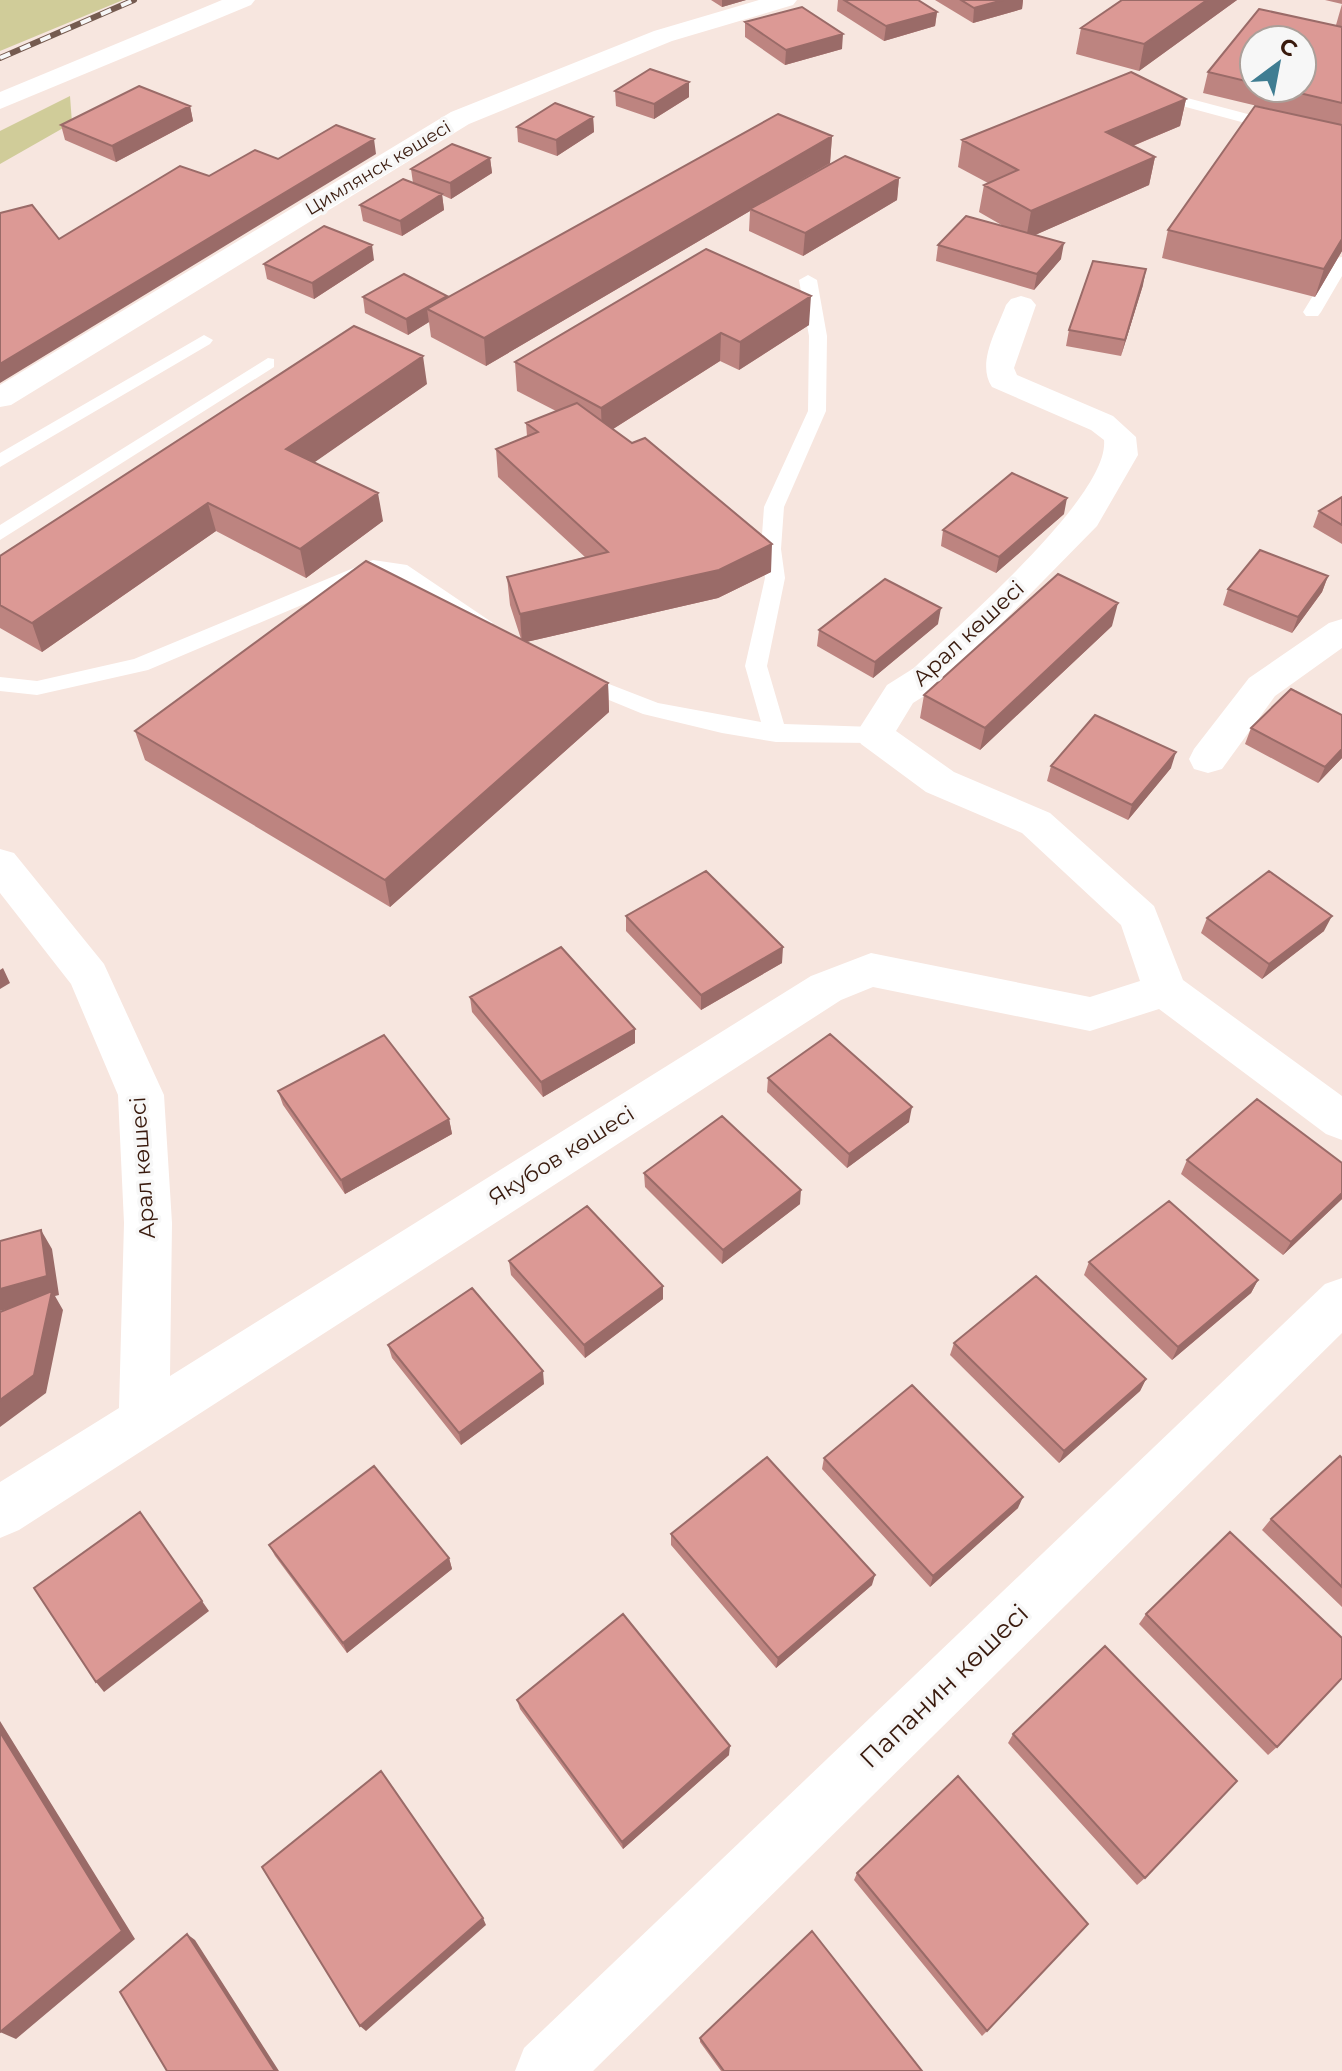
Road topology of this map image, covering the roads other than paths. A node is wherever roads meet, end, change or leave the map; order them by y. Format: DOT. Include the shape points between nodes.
graph roads {
  1 [pos="243,0"];
  2 [pos="785,0"];
  3 [pos="1176,100"];
  4 [pos="0,101"];
  5 [pos="1342,144"];
  6 [pos="1342,262"];
  7 [pos="808,280"];
  8 [pos="1021,305"];
  9 [pos="1312,312"];
  10 [pos="204,340"];
  11 [pos="268,363"];
  12 [pos="0,398"];
  13 [pos="0,461"];
  14 [pos="0,534"];
  15 [pos="1342,631"];
  16 [pos="498,634"];
  17 [pos="564,672"];
  18 [pos="0,684"];
  19 [pos="776,734"];
  20 [pos="874,735"];
  21 [pos="1208,759"];
  22 [pos="0,864"];
  23 [pos="1165,990"];
  24 [pos="1342,1121"];
  25 [pos="1342,1300"];
  26 [pos="144,1417"];
  27 [pos="0,1512"];
  28 [pos="547,2071"];
  1 -- 4 [label="street"];
  2 -- 12 [label="street, Цимлянск көшесі" via="663,36 460,118"];
  3 -- 5 [label="lane"];
  6 -- 9 [label="lane"];
  7 -- 19 [label="lane" via="818,336 817,411 774,507 775,578 756,666"];
  8 -- 20 [label="street, Арал көшесі" via="999,368 1003,380 1102,423 1120,437 1122,455 1085,519 927,677 900,694"];
  10 -- 13 [label="lane"];
  11 -- 14 [label="lane"];
  15 -- 21 [label="street" via="1262,687"];
  16 -- 18 [label="lane" via="400,570 373,567 140,665 37,688"];
  17 -- 19 [label="lane" via="618,699 673,717"];
  19 -- 20 [label="lane"];
  20 -- 23 [label="street" via="940,782 1036,823 1139,917"];
  22 -- 26 [label="street, Арал көшесі" via="89,976 141,1095 148,1223"];
  23 -- 24 [label="street"];
  23 -- 26 [label="street, Якубов көшесі" via="1090,1014 871,970 826,988"];
  25 -- 28 [label="street, Папанин көшесі"];
  26 -- 27 [label="street, Якубов көшесі"];
}
